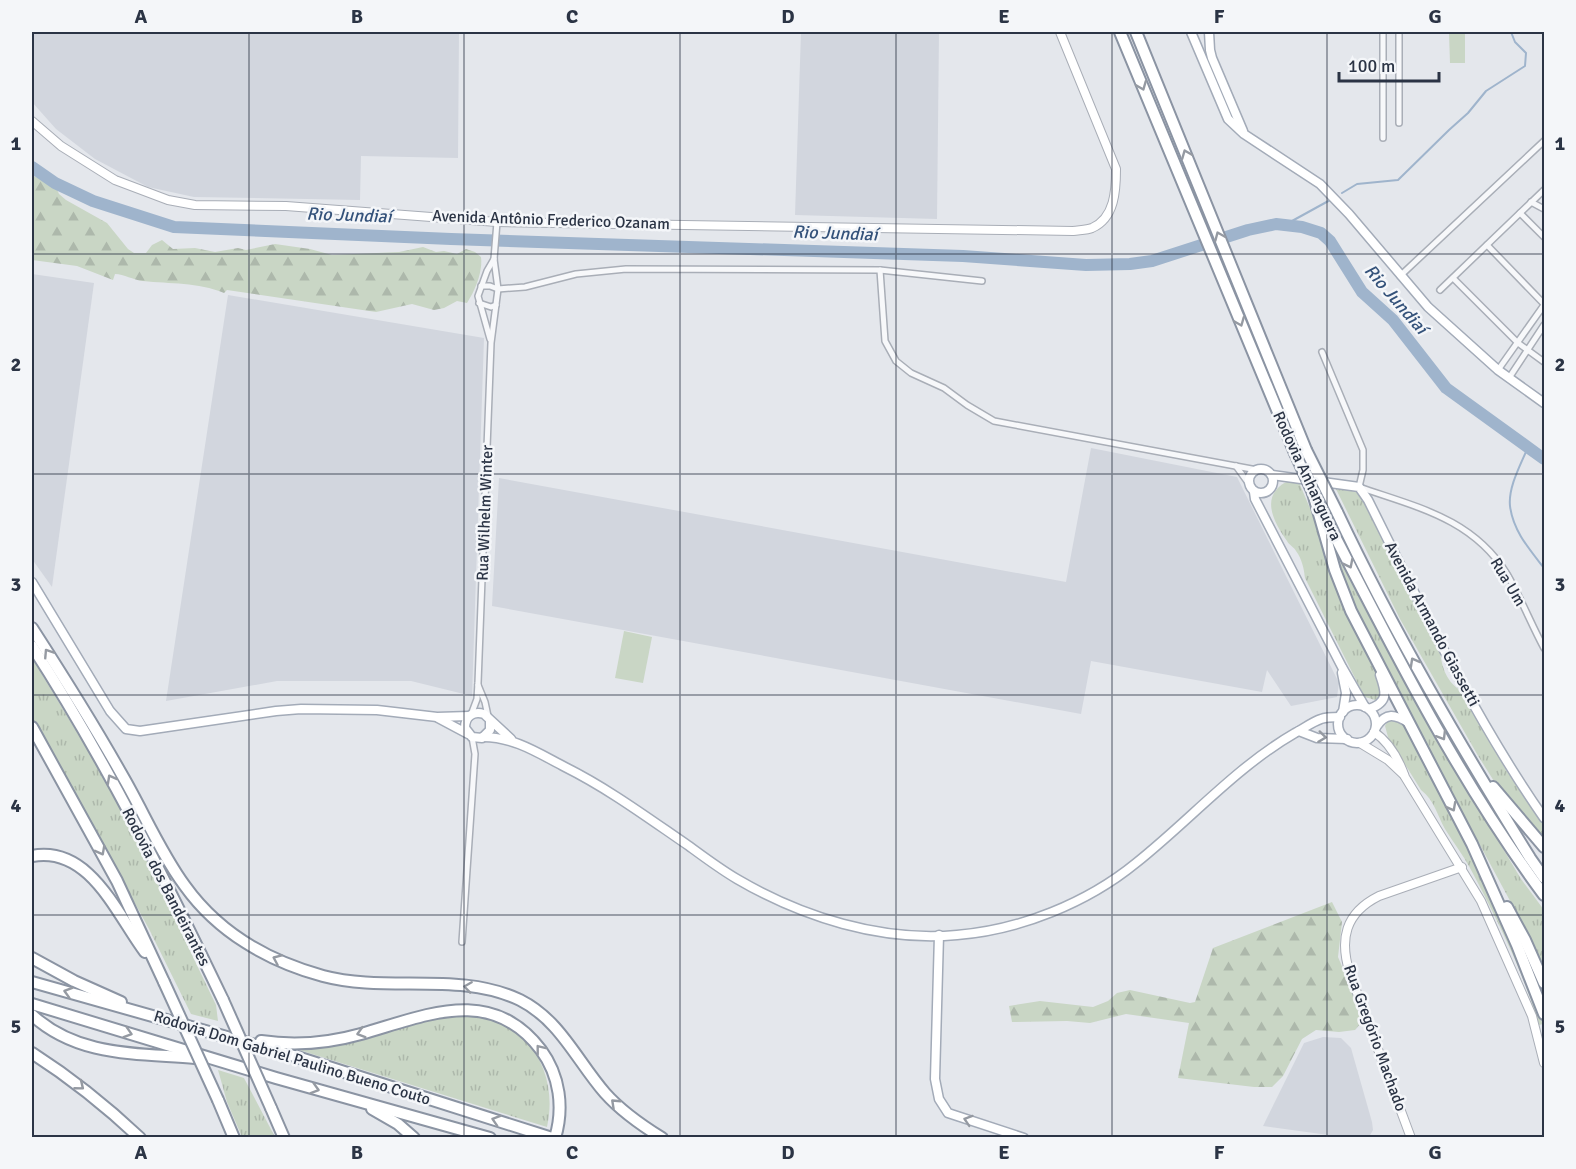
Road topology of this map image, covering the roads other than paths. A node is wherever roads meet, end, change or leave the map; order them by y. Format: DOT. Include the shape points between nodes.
graph roads {
  1 [pos="1060,32"];
  2 [pos="1120,32"];
  3 [pos="1136,32"];
  4 [pos="1192,32"];
  5 [pos="1209,32"];
  6 [pos="1383,32"];
  7 [pos="1399,32"];
  8 [pos="1215,76"];
  9 [pos="1383,112"];
  10 [pos="1399,113"];
  11 [pos="32,121"];
  12 [pos="1399,123"];
  13 [pos="1383,138"];
  14 [pos="1545,141"];
  15 [pos="1545,190"];
  16 [pos="1531,202"];
  17 [pos="1545,209"];
  18 [pos="1520,213"];
  19 [pos="497,222"];
  20 [pos="1545,237"];
  21 [pos="1487,245"];
  22 [pos="495,258"];
  23 [pos="880,270"];
  24 [pos="1400,276"];
  25 [pos="1454,278"];
  26 [pos="982,280"];
  27 [pos="481,286"];
  28 [pos="498,289"];
  29 [pos="1440,290"];
  30 [pos="479,303"];
  31 [pos="1544,304"];
  32 [pos="496,305"];
  33 [pos="1545,309"];
  34 [pos="1545,325"];
  35 [pos="491,343"];
  36 [pos="1518,343"];
  37 [pos="1527,350"];
  38 [pos="1322,352"];
  39 [pos="1545,362"];
  40 [pos="1498,370"];
  41 [pos="1509,378"];
  42 [pos="1545,403"];
  43 [pos="1236,466"];
  44 [pos="1257,470"];
  45 [pos="1272,475"];
  46 [pos="1291,477"];
  47 [pos="1359,487"];
  48 [pos="1252,488"];
  49 [pos="1270,489"];
  50 [pos="1313,494"];
  51 [pos="1267,519"];
  52 [pos="32,582"];
  53 [pos="32,628"];
  54 [pos="32,646"];
  55 [pos="1545,648"];
  56 [pos="1376,663"];
  57 [pos="1342,667"];
  58 [pos="478,683"];
  59 [pos="1367,708"];
  60 [pos="470,715"];
  61 [pos="1341,715"];
  62 [pos="437,717"];
  63 [pos="489,719"];
  64 [pos="1409,723"];
  65 [pos="32,727"];
  66 [pos="1375,730"];
  67 [pos="1299,731"];
  68 [pos="1452,732"];
  69 [pos="471,736"];
  70 [pos="482,737"];
  71 [pos="1347,740"];
  72 [pos="514,741"];
  73 [pos="1360,742"];
  74 [pos="475,754"];
  75 [pos="1405,777"];
  76 [pos="1545,819"];
  77 [pos="1472,844"];
  78 [pos="1545,848"];
  79 [pos="32,856"];
  80 [pos="1462,867"];
  81 [pos="1545,878"];
  82 [pos="1545,895"];
  83 [pos="939,935"];
  84 [pos="462,942"];
  85 [pos="32,958"];
  86 [pos="158,969"];
  87 [pos="32,982"];
  88 [pos="1545,983"];
  89 [pos="32,1004"];
  90 [pos="1545,1014"];
  91 [pos="32,1015"];
  92 [pos="159,1019"];
  93 [pos="215,1034"];
  94 [pos="32,1053"];
  95 [pos="216,1059"];
  96 [pos="1545,1063"];
  97 [pos="362,1103"];
  98 [pos="140,1137"];
  99 [pos="234,1137"];
  100 [pos="284,1137"];
  101 [pos="414,1137"];
  102 [pos="490,1137"];
  103 [pos="554,1137"];
  104 [pos="662,1137"];
  105 [pos="1024,1137"];
  106 [pos="1412,1137"];
  1 -- 19 [label="street, Avenida Antônio Frederico Ozanam" via="1116,169 1111,210 1093,227 1073,231"];
  2 -- 50 [label="highway, Rodovia Anhanguera, one-way, bridge"];
  68 -- 3 [label="highway, Rodovia Anhanguera, one-way, bridge" via="1306,450"];
  4 -- 5 [label="main road"];
  4 -- 8 [label="main road"];
  5 -- 8 [label="main road"];
  6 -- 9 [label="street"];
  7 -- 10 [label="street"];
  8 -- 24 [label="main road" via="1244,134 1320,184"];
  9 -- 10 [label="street"];
  9 -- 13 [label="street"];
  10 -- 12 [label="street"];
  11 -- 19 [label="street, Avenida Antônio Frederico Ozanam" via="61,146 115,180 181,203 286,206"];
  14 -- 24 [label="street"];
  15 -- 16 [label="street"];
  16 -- 17 [label="street"];
  16 -- 18 [label="street"];
  18 -- 20 [label="street"];
  18 -- 21 [label="street"];
  19 -- 22 [label="street"];
  21 -- 25 [label="street"];
  21 -- 31 [label="street"];
  22 -- 27 [label="street"];
  22 -- 28 [label="street"];
  23 -- 26 [label="street"];
  23 -- 28 [label="street" via="626,269"];
  23 -- 43 [label="street" via="885,341 896,361 994,421"];
  24 -- 40 [label="main road"];
  25 -- 29 [label="street"];
  25 -- 36 [label="street"];
  27 -- 28 [label="street"];
  27 -- 30 [label="street"];
  28 -- 32 [label="street"];
  30 -- 32 [label="street"];
  30 -- 35 [label="street"];
  31 -- 33 [label="street"];
  31 -- 36 [label="street"];
  32 -- 35 [label="street"];
  34 -- 37 [label="street"];
  35 -- 58 [label="street, Rua Wilhelm Winter"];
  36 -- 37 [label="street"];
  36 -- 40 [label="street"];
  37 -- 39 [label="street"];
  37 -- 41 [label="street"];
  38 -- 47 [label="street" via="1363,450"];
  40 -- 41 [label="main road"];
  41 -- 42 [label="main road"];
  43 -- 44 [label="street"];
  43 -- 48 [label="street"];
  44 -- 45 [label="main road"];
  44 -- 48 [label="main road" via="1251,476"];
  45 -- 46 [label="main road"];
  45 -- 49 [label="main road"];
  46 -- 47 [label="main road"];
  46 -- 49 [label="main road"];
  47 -- 55 [label="street, Rua Um" via="1444,516 1475,537 1507,574"];
  47 -- 76 [label="main road, Avenida Armando Giassetti" via="1478,711"];
  48 -- 49 [label="main road" via="1259,494"];
  48 -- 51 [label="main road"];
  49 -- 51 [label="main road"];
  50 -- 56 [label="highway" via="1342,592"];
  50 -- 82 [label="highway, Rodovia Anhanguera, one-way" via="1425,708"];
  51 -- 57 [label="main road"];
  52 -- 62 [label="main road" via="110,711 126,729 301,709 377,710"];
  104 -- 53 [label="highway, one-way" via="616,1105 544,1015 508,995 470,987 379,984 326,977 269,956 221,925 184,884"];
  100 -- 54 [label="highway, Rodovia dos Bandeirantes, one-way, bridge" via="156,862"];
  56 -- 59 [label="main road" via="1385,696 1381,704"];
  56 -- 64 [label="highway"];
  57 -- 59 [label="main road"];
  57 -- 61 [label="main road" via="1346,693"];
  58 -- 60 [label="street, Rua Wilhelm Winter"];
  58 -- 63 [label="street, Rua Wilhelm Winter"];
  59 -- 61 [label="main road" via="1353,706"];
  59 -- 66 [label="main road" via="1374,716"];
  60 -- 62 [label="main road"];
  60 -- 63 [label="main road" via="480,713"];
  60 -- 69 [label="main road" via="465,728"];
  61 -- 67 [label="main road" via="1322,718"];
  61 -- 71 [label="main road" via="1340,730"];
  62 -- 69 [label="main road"];
  63 -- 70 [label="main road" via="490,730"];
  63 -- 72 [label="main road"];
  64 -- 66 [label="main road" via="1391,715 1380,721"];
  64 -- 77 [label="highway, one-way"];
  65 -- 86 [label="highway, one-way" via="117,881"];
  66 -- 73 [label="main road"];
  66 -- 75 [label="street" via="1402,766"];
  67 -- 71 [label="main road, one-way" via="1317,738"];
  67 -- 83 [label="main road" via="1269,748 1135,865 1071,904 996,928"];
  68 -- 78 [label="highway"];
  68 -- 81 [label="highway, Rodovia Anhanguera"];
  69 -- 70 [label="main road"];
  69 -- 74 [label="street"];
  70 -- 72 [label="main road"];
  70 -- 74 [label="street"];
  71 -- 73 [label="main road"];
  72 -- 83 [label="main road" via="596,783 735,878 789,905 870,930"];
  73 -- 75 [label="street"];
  74 -- 84 [label="street"];
  75 -- 80 [label="street"];
  77 -- 88 [label="highway"];
  77 -- 90 [label="highway"];
  79 -- 86 [label="highway" via="60,857 90,876 121,913"];
  80 -- 96 [label="street" via="1517,980"];
  80 -- 106 [label="street, Rua Gregório Machado" via="1367,902 1351,921 1344,943 1350,974"];
  105 -- 83 [label="main road, one-way" via="948,1113 939,1099 935,1079"];
  85 -- 92 [label="highway"];
  86 -- 99 [label="highway, bridge"];
  92 -- 87 [label="highway, Rodovia Dom Gabriel Paulino Bueno Couto, one-way"];
  89 -- 95 [label="highway, Rodovia Dom Gabriel Paulino Bueno Couto, one-way"];
  91 -- 95 [label="highway" via="61,1036 103,1050"];
  92 -- 93 [label="highway, Rodovia Dom Gabriel Paulino Bueno Couto"];
  103 -- 93 [label="highway, Rodovia Dom Gabriel Paulino Bueno Couto, one-way"];
  103 -- 93 [label="highway, one-way" via="560,1103 552,1069 538,1045 522,1030 489,1013 426,1013 345,1037 299,1044"];
  94 -- 98 [label="highway, one-way" via="68,1076"];
  95 -- 97 [label="highway, Rodovia Dom Gabriel Paulino Bueno Couto, one-way"];
  97 -- 101 [label="highway"];
  97 -- 102 [label="highway, Rodovia Dom Gabriel Paulino Bueno Couto"];
}
